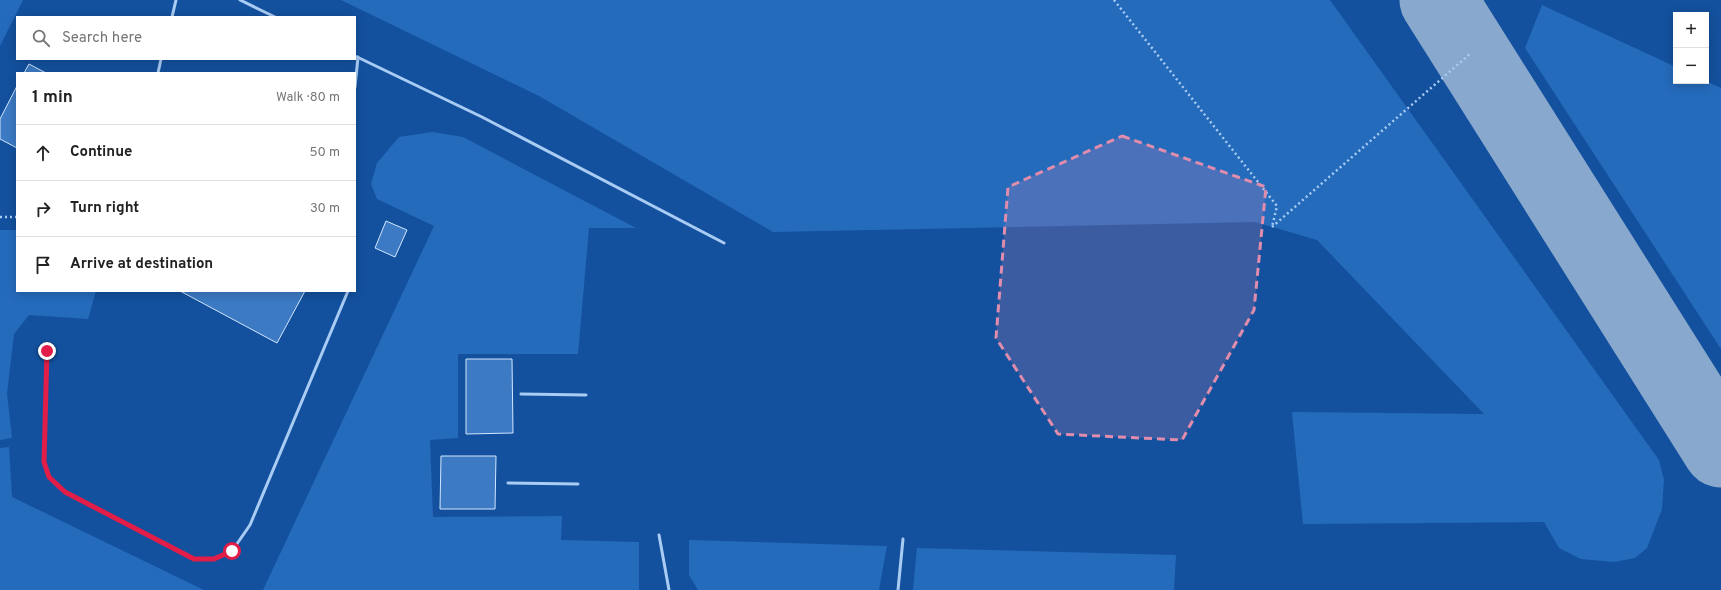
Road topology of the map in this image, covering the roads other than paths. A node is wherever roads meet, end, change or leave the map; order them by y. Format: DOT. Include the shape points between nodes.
graph roads {
  1 [pos="176,0"];
  2 [pos="240,0"];
  3 [pos="172,16"];
  4 [pos="273,16"];
  5 [pos="356,56"];
  6 [pos="161,60"];
  7 [pos="356,60"];
  8 [pos="159,72"];
  9 [pos="355,72"];
  10 [pos="724,243"];
  11 [pos="348,292"];
  12 [pos="47,351"];
  13 [pos="521,394"];
  14 [pos="586,395"];
  15 [pos="508,483"];
  16 [pos="578,484"];
  17 [pos="659,535"];
  18 [pos="903,539"];
  19 [pos="669,590"];
  20 [pos="898,590"];
  1 -- 3 [label="lane"];
  2 -- 4 [label="lane"];
  5 -- 10 [label="lane" via="482,117"];
  6 -- 8 [label="lane"];
  7 -- 9 [label="lane"];
  11 -- 12 [label="lane" via="250,525 232,551 214,559 194,559 65,492 49,477 44,462"];
  13 -- 14 [label="lane"];
  15 -- 16 [label="lane"];
  17 -- 19 [label="lane"];
  18 -- 20 [label="lane"];
}
